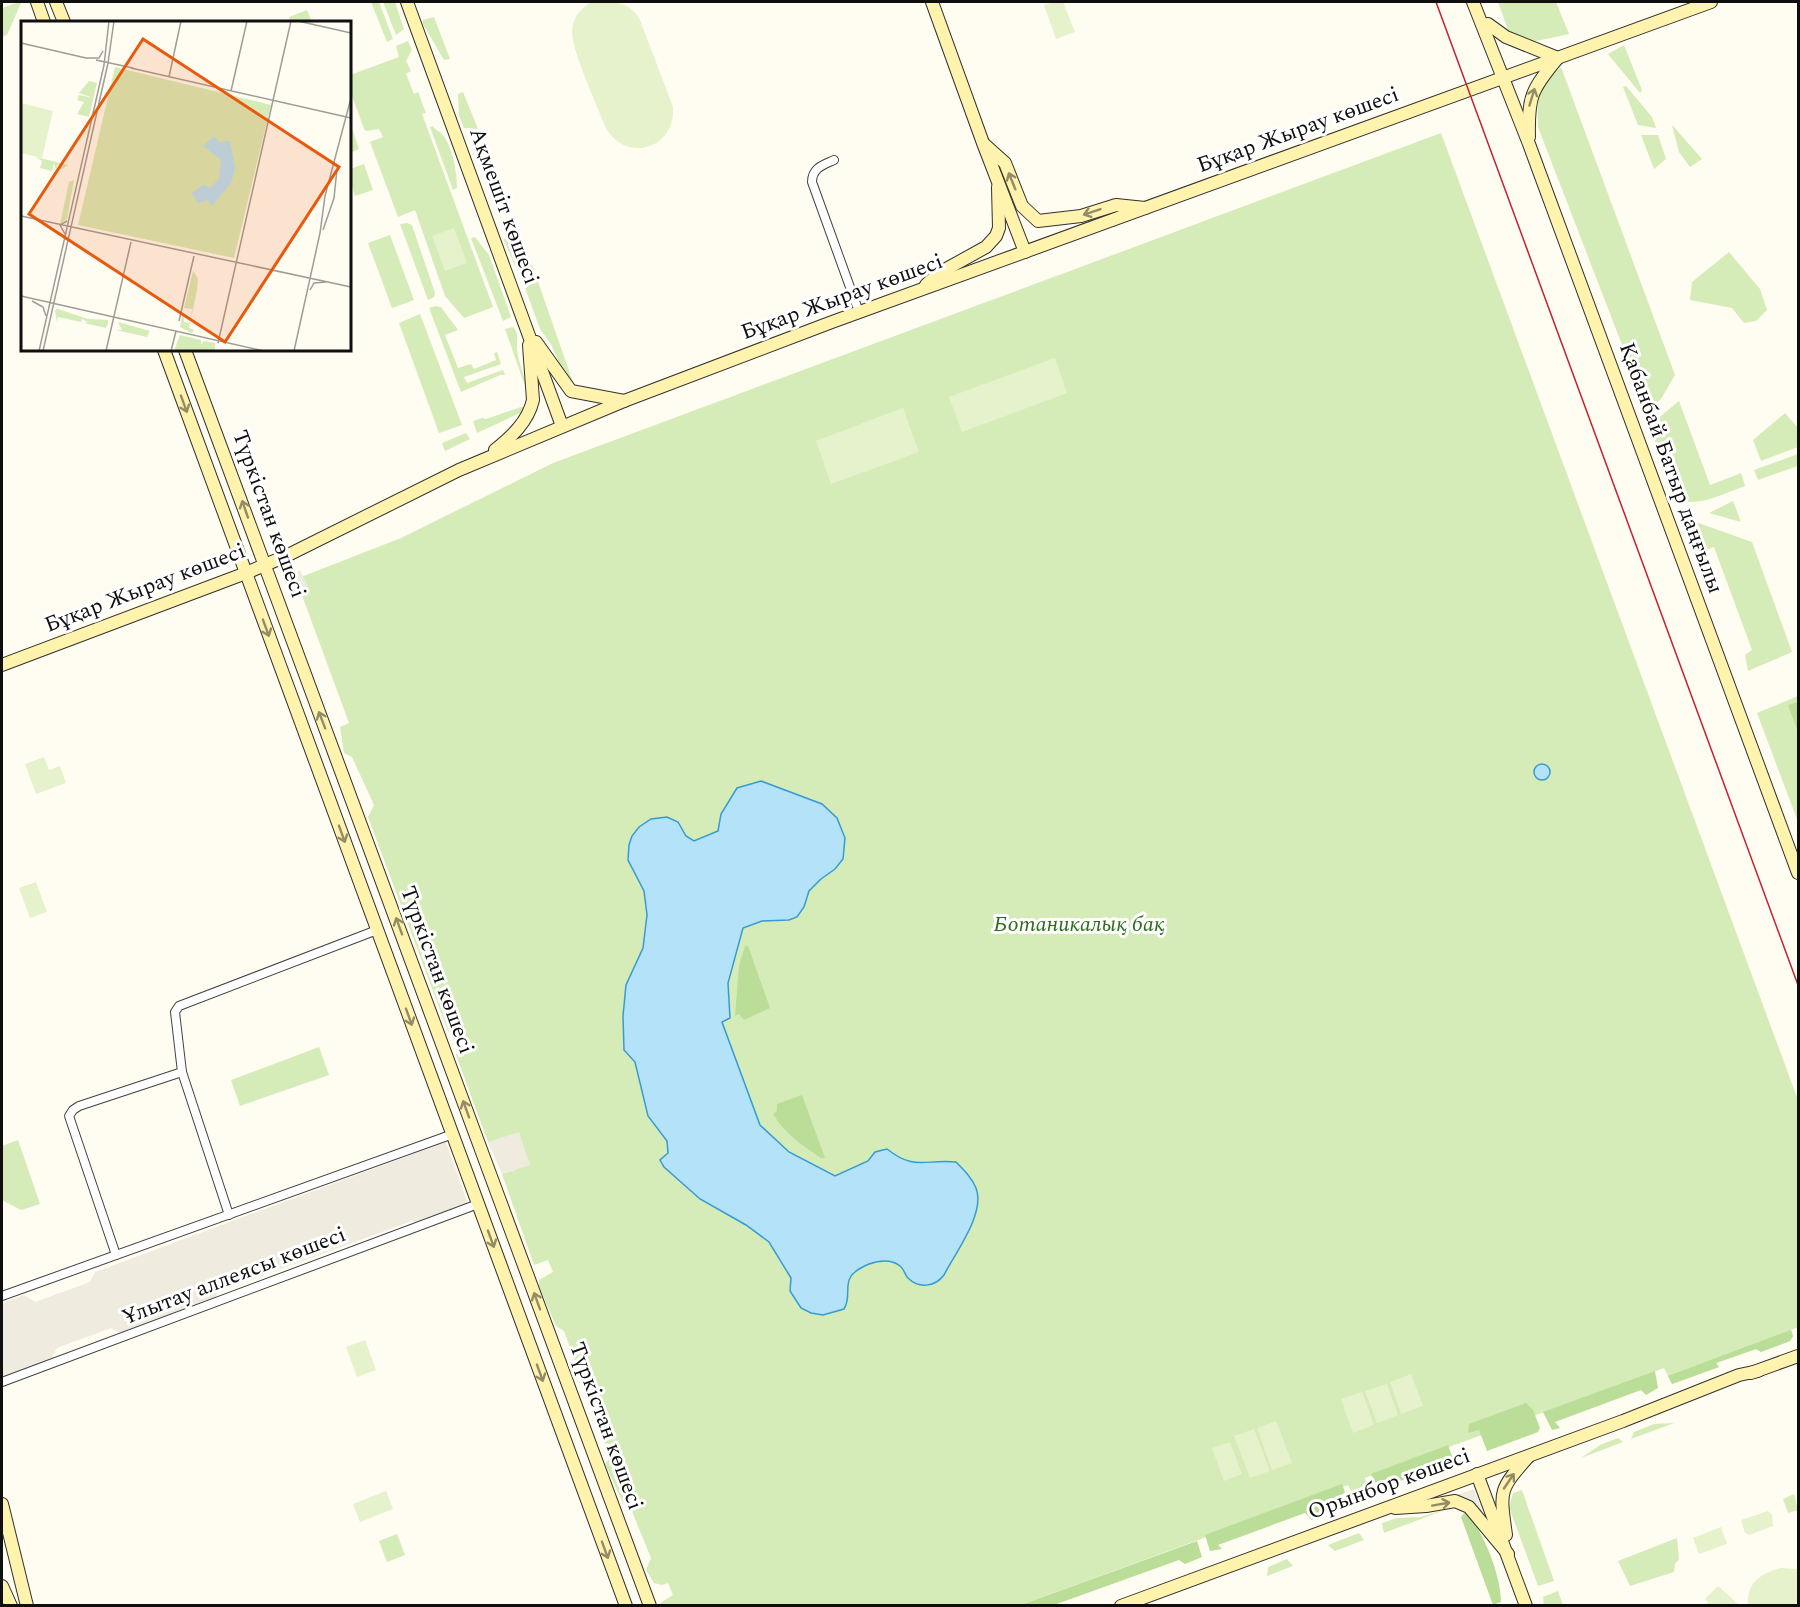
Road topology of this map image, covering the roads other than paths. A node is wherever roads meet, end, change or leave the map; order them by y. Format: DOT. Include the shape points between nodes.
graph roads {
  1 [pos="56,2"];
  2 [pos="407,2"];
  3 [pos="932,2"];
  4 [pos="1473,2"];
  5 [pos="1480,2"];
  6 [pos="1711,2"];
  7 [pos="64,21"];
  8 [pos="1488,24"];
  9 [pos="1558,58"];
  10 [pos="1502,78"];
  11 [pos="983,143"];
  12 [pos="1529,144"];
  13 [pos="834,160"];
  14 [pos="998,180"];
  15 [pos="1146,208"];
  16 [pos="1026,252"];
  17 [pos="921,290"];
  18 [pos="860,312"];
  19 [pos="528,331"];
  20 [pos="164,351"];
  21 [pos="185,351"];
  22 [pos="624,401"];
  23 [pos="562,426"];
  24 [pos="483,460"];
  25 [pos="265,564"];
  26 [pos="246,573"];
  27 [pos="2,666"];
  28 [pos="1798,873"];
  29 [pos="377,930"];
  30 [pos="182,1072"];
  31 [pos="453,1134"];
  32 [pos="476,1135"];
  33 [pos="498,1195"];
  34 [pos="476,1199"];
  35 [pos="229,1215"];
  36 [pos="116,1255"];
  37 [pos="2,1296"];
  38 [pos="1798,1356"];
  39 [pos="2,1382"];
  40 [pos="588,1440"];
  41 [pos="568,1449"];
  42 [pos="1530,1455"];
  43 [pos="1477,1474"];
  44 [pos="610,1499"];
  45 [pos="2,1504"];
  46 [pos="1383,1508"];
  47 [pos="591,1510"];
  48 [pos="1508,1554"];
  49 [pos="2,1586"];
  50 [pos="11,1605"];
  51 [pos="27,1605"];
  52 [pos="626,1605"];
  53 [pos="650,1605"];
  54 [pos="1121,1605"];
  55 [pos="1526,1605"];
  1 -- 7 [label="street"];
  2 -- 19 [label="street, Ақмешіт көшесі"];
  3 -- 11 [label="street"];
  4 -- 10 [label="street, Қабанбай Батыр даңғылы"];
  5 -- 8 [label="street, Қабанбай Батыр даңғылы"];
  6 -- 9 [label="street, Бұқар Жырау көшесі"];
  8 -- 9 [label="street" via="1506,37"];
  8 -- 10 [label="street, Қабанбай Батыр даңғылы"];
  9 -- 10 [label="street, Бұқар Жырау көшесі"];
  12 -- 9 [label="street, one-way" via="1532,93"];
  10 -- 12 [label="street, Қабанбай Батыр даңғылы"];
  10 -- 15 [label="street, Бұқар Жырау көшесі"];
  11 -- 14 [label="street"];
  15 -- 11 [label="street, one-way" via="1116,206 1065,219 1038,221 1022,206 1005,163"];
  12 -- 28 [label="street, Қабанбай Батыр даңғылы"];
  13 -- 18 [label="street" via="816,169 812,182"];
  14 -- 16 [label="street"];
  14 -- 17 [label="street" via="996,236 986,247 939,273"];
  15 -- 16 [label="street, Бұқар Жырау көшесі"];
  16 -- 17 [label="street, Бұқар Жырау көшесі"];
  17 -- 18 [label="street, Бұқар Жырау көшесі"];
  18 -- 22 [label="street, Бұқар Жырау көшесі"];
  19 -- 22 [label="street" via="571,392"];
  19 -- 23 [label="street, Ақмешіт көшесі"];
  19 -- 24 [label="street" via="531,407 513,436"];
  20 -- 26 [label="street, Түркістан көшесі, one-way"];
  25 -- 21 [label="street, Түркістан көшесі, one-way"];
  22 -- 23 [label="street, Бұқар Жырау көшесі"];
  23 -- 24 [label="street, Бұқар Жырау көшесі"];
  24 -- 25 [label="street, Бұқар Жырау көшесі"];
  25 -- 26 [label="street, Бұқар Жырау көшесі"];
  32 -- 25 [label="street, Түркістан көшесі, one-way"];
  26 -- 27 [label="street, Бұқар Жырау көшесі"];
  26 -- 29 [label="street, Түркістан көшесі, one-way"];
  29 -- 30 [label="street" via="179,1006 175,1019"];
  29 -- 31 [label="street, Түркістан көшесі, one-way"];
  30 -- 35 [label="street"];
  30 -- 36 [label="street" via="79,1106 69,1116"];
  31 -- 32 [label="street" via="467,1148 475,1142"];
  31 -- 34 [label="street, Түркістан көшесі"];
  31 -- 35 [label="street"];
  32 -- 33 [label="street, Түркістан көшесі"];
  33 -- 34 [label="street" via="486,1183 475,1189"];
  40 -- 33 [label="street, Түркістан көшесі, one-way"];
  34 -- 39 [label="street, Ұлытау аллеясы көшесі"];
  34 -- 41 [label="street, Түркістан көшесі, one-way"];
  35 -- 36 [label="street"];
  36 -- 37 [label="street"];
  38 -- 42 [label="street, Орынбор көшесі"];
  40 -- 41 [label="street" via="586,1452 581,1455"];
  40 -- 44 [label="street, Түркістан көшесі"];
  41 -- 47 [label="street, Түркістан көшесі"];
  42 -- 43 [label="street, Орынбор көшесі"];
  48 -- 42 [label="street, one-way" via="1502,1490"];
  43 -- 46 [label="street, Орынбор көшесі"];
  43 -- 48 [label="street"];
  44 -- 47 [label="street" via="606,1493 595,1493"];
  44 -- 53 [label="street, Түркістан көшесі"];
  45 -- 51 [label="street"];
  46 -- 48 [label="street, one-way" via="1455,1501 1469,1507"];
  46 -- 54 [label="street, Орынбор көшесі"];
  47 -- 52 [label="street, Түркістан көшесі, one-way"];
  48 -- 55 [label="street"];
  49 -- 50 [label="street"];
}
